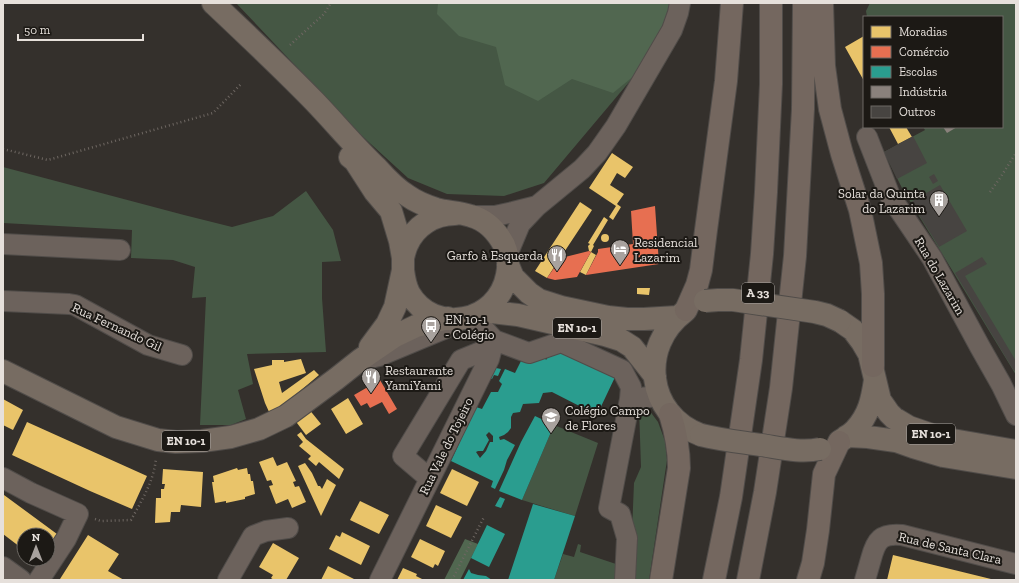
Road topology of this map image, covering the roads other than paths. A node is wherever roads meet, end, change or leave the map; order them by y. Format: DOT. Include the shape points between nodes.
graph roads {
  1 [pos="197,3"];
  2 [pos="213,3"];
  3 [pos="680,3"];
  4 [pos="732,3"];
  5 [pos="771,3"];
  6 [pos="804,3"];
  7 [pos="822,3"];
  8 [pos="867,137"];
  9 [pos="537,206"];
  10 [pos="466,215"];
  11 [pos="3,244"];
  12 [pos="120,250"];
  13 [pos="507,260"];
  14 [pos="403,264"];
  15 [pos="3,301"];
  16 [pos="689,309"];
  17 [pos="466,316"];
  18 [pos="493,346"];
  19 [pos="182,355"];
  20 [pos="641,357"];
  21 [pos="360,360"];
  22 [pos="622,370"];
  23 [pos="3,372"];
  24 [pos="874,372"];
  25 [pos="662,396"];
  26 [pos="630,399"];
  27 [pos="1016,415"];
  28 [pos="835,443"];
  29 [pos="1016,451"];
  30 [pos="1016,468"];
  31 [pos="3,478"];
  32 [pos="430,479"];
  33 [pos="288,528"];
  34 [pos="1016,564"];
  35 [pos="3,567"];
  36 [pos="21,580"];
  37 [pos="39,580"];
  38 [pos="228,580"];
  39 [pos="380,580"];
  40 [pos="626,580"];
  41 [pos="661,580"];
  42 [pos="714,580"];
  43 [pos="748,580"];
  44 [pos="808,580"];
  45 [pos="865,580"];
  1 -- 14 [label="main road" via="230,32 355,161 391,211 400,241"];
  2 -- 10 [label="main road" via="315,102 357,149 408,196 435,209"];
  3 -- 9 [label="street" via="672,30 612,132 582,169"];
  4 -- 16 [label="highway" via="726,81 701,270"];
  5 -- 42 [label="highway, A 33" via="770,92 761,262 751,360 731,497"];
  6 -- 43 [label="highway, A 33" via="803,109 795,256 765,492"];
  7 -- 24 [label="highway" via="824,66 830,109 860,210 871,263"];
  8 -- 27 [label="street, Rua do Lazarim" via="890,196 932,258"];
  9 -- 10 [label="street" via="494,216"];
  9 -- 13 [label="street" via="520,224"];
  10 -- 13 [label="main road, EN 10-1" via="481,220 499,236"];
  10 -- 14 [label="main road, EN 10-1" via="438,216 420,227 406,246"];
  11 -- 12 [label="street"];
  13 -- 16 [label="main road, EN 10-1" via="513,277 528,293 539,300 567,308 614,317 644,319"];
  13 -- 17 [label="main road, EN 10-1" via="506,283 493,304"];
  14 -- 17 [label="main road, EN 10-1" via="404,282 416,302 436,316"];
  14 -- 21 [label="main road, EN 10-1" via="395,307 388,324"];
  15 -- 19 [label="street, Rua Fernando Gil" via="75,305 150,346"];
  16 -- 24 [label="main road, EN 10-1, bridge" via="718,300 733,300 827,315 853,330 869,354"];
  16 -- 25 [label="main road" via="669,325 656,352 654,365"];
  17 -- 18 [label="street"];
  17 -- 20 [label="main road, EN 10-1" via="518,315 606,335 632,347"];
  17 -- 21 [label="main road, EN 10-1" via="416,326 395,336"];
  18 -- 22 [label="street" via="528,353 561,342"];
  18 -- 32 [label="street, Rua Vale do Tojeiro"];
  18 -- 32 [label="street" via="460,360 403,456"];
  20 -- 22 [label="street"];
  20 -- 25 [label="main road, EN 10-1"];
  21 -- 23 [label="main road, EN 10-1" via="286,416 259,429 231,437 176,442 158,440 116,427"];
  22 -- 26 [label="street" via="631,387"];
  24 -- 28 [label="main road" via="871,404 854,430"];
  24 -- 29 [label="main road, EN 10-1" via="880,400 894,418 909,427 941,438"];
  25 -- 26 [label="street"];
  25 -- 28 [label="main road, EN 10-1, bridge" via="686,428 701,435 802,451 811,451"];
  25 -- 41 [label="highway" via="676,433 679,468"];
  26 -- 40 [label="street" via="609,508 620,514 627,538"];
  28 -- 30 [label="main road, EN 10-1" via="868,437 896,441 943,456"];
  28 -- 44 [label="highway" via="824,474 818,530"];
  31 -- 37 [label="street" via="78,514 66,539"];
  32 -- 39 [label="street, Rua Vale do Tojeiro"];
  33 -- 38 [label="street" via="253,536"];
  34 -- 45 [label="street, Rua de Santa Clara" via="894,534 879,540 874,547"];
  35 -- 36 [label="street"];
}
